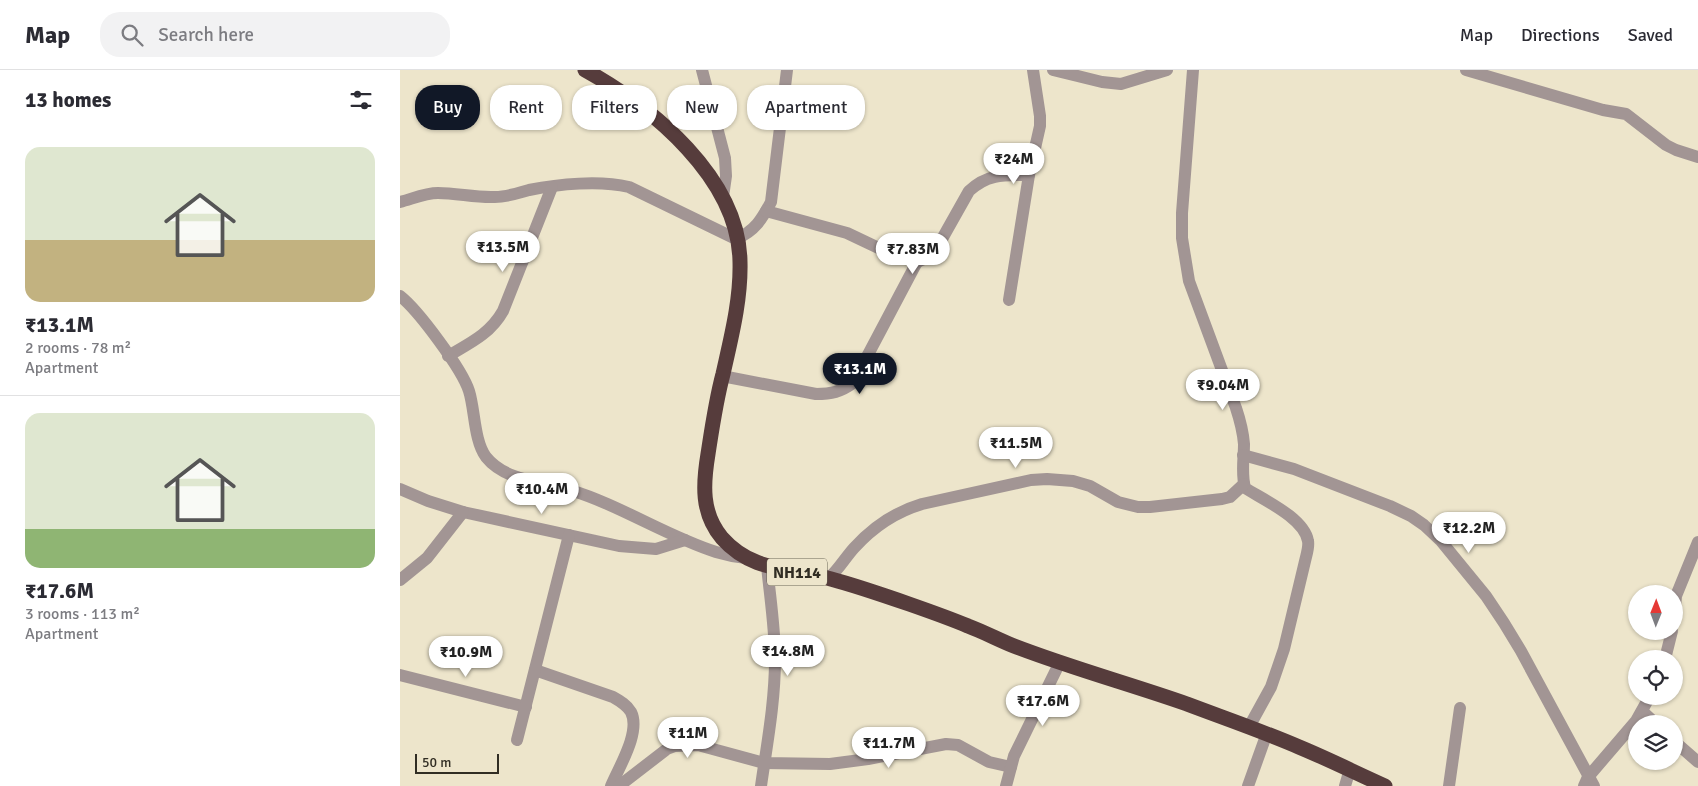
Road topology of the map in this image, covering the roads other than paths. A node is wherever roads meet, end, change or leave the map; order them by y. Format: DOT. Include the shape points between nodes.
graph roads {
  1 [pos="585,70"];
  2 [pos="702,70"];
  3 [pos="786,70"];
  4 [pos="1033,70"];
  5 [pos="1053,70"];
  6 [pos="1167,70"];
  7 [pos="1193,70"];
  8 [pos="1466,70"];
  9 [pos="1698,157"];
  10 [pos="1029,175"];
  11 [pos="552,187"];
  12 [pos="723,196"];
  13 [pos="400,202"];
  14 [pos="766,210"];
  15 [pos="736,239"];
  16 [pos="917,262"];
  17 [pos="400,296"];
  18 [pos="1009,300"];
  19 [pos="448,356"];
  20 [pos="722,376"];
  21 [pos="1243,455"];
  22 [pos="1244,484"];
  23 [pos="400,489"];
  24 [pos="463,512"];
  25 [pos="569,535"];
  26 [pos="686,540"];
  27 [pos="1698,542"];
  28 [pos="1695,558"];
  29 [pos="746,559"];
  30 [pos="767,566"];
  31 [pos="829,578"];
  32 [pos="400,580"];
  33 [pos="1682,585"];
  34 [pos="1060,662"];
  35 [pos="535,670"];
  36 [pos="402,679"];
  37 [pos="1646,705"];
  38 [pos="526,708"];
  39 [pos="1460,708"];
  40 [pos="1643,712"];
  41 [pos="1646,715"];
  42 [pos="1249,727"];
  43 [pos="1266,734"];
  44 [pos="517,740"];
  45 [pos="1683,749"];
  46 [pos="1698,762"];
  47 [pos="764,763"];
  48 [pos="1011,767"];
  49 [pos="1350,769"];
  50 [pos="1589,783"];
  51 [pos="611,786"];
  52 [pos="619,786"];
  53 [pos="760,786"];
  54 [pos="1006,786"];
  55 [pos="1248,786"];
  56 [pos="1345,786"];
  57 [pos="1384,786"];
  58 [pos="1449,786"];
  1 -- 12 [label="highway, NH114" via="621,92 669,131 703,168"];
  2 -- 12 [label="street" via="726,158"];
  3 -- 14 [label="street" via="774,181 771,202"];
  4 -- 10 [label="street" via="1040,126"];
  5 -- 6 [label="street" via="1121,84"];
  7 -- 21 [label="street" via="1182,238 1189,281 1242,428"];
  8 -- 9 [label="street" via="1626,114 1666,145"];
  10 -- 16 [label="street" via="987,178 978,183 969,190 932,255"];
  10 -- 18 [label="street"];
  11 -- 13 [label="street" via="479,198 435,193"];
  11 -- 15 [label="street" via="593,182 629,187"];
  11 -- 19 [label="street" via="496,324"];
  12 -- 15 [label="highway, NH114"];
  14 -- 15 [label="street" via="756,228"];
  14 -- 16 [label="street" via="847,233"];
  15 -- 20 [label="highway, NH114" via="740,259 739,285 734,327"];
  16 -- 20 [label="street" via="853,383 843,390 816,394"];
  17 -- 19 [label="street" via="423,320"];
  19 -- 26 [label="street" via="468,390 480,445 494,464 525,480 592,498"];
  20 -- 29 [label="highway, NH114" via="706,463 706,511 713,527"];
  21 -- 22 [label="street"];
  21 -- 50 [label="street" via="1308,474 1390,506 1424,526 1440,541 1486,596 1521,651"];
  22 -- 31 [label="street" via="1230,497 1138,507 1118,502 1090,486 1047,479 922,504 905,509 877,526"];
  22 -- 42 [label="street" via="1245,488 1292,518 1308,542 1272,687"];
  23 -- 24 [label="street"];
  24 -- 25 [label="street"];
  24 -- 32 [label="street" via="426,558"];
  25 -- 26 [label="street" via="645,549"];
  25 -- 35 [label="street"];
  26 -- 29 [label="street"];
  27 -- 28 [label="street"];
  28 -- 33 [label="street"];
  29 -- 30 [label="highway, NH114"];
  30 -- 31 [label="highway, NH114"];
  30 -- 47 [label="street" via="775,659"];
  31 -- 34 [label="highway, NH114" via="936,614"];
  34 -- 42 [label="highway, NH114"];
  34 -- 48 [label="street"];
  35 -- 38 [label="street"];
  35 -- 51 [label="street" via="613,697 630,711 634,732"];
  36 -- 38 [label="street"];
  37 -- 40 [label="street"];
  38 -- 44 [label="street"];
  39 -- 58 [label="street"];
  40 -- 41 [label="street"];
  40 -- 50 [label="street"];
  42 -- 43 [label="highway, NH114"];
  43 -- 49 [label="highway, NH114"];
  43 -- 55 [label="street"];
  45 -- 46 [label="street"];
  47 -- 48 [label="street" via="830,764 946,744 958,745 989,762"];
  47 -- 52 [label="street" via="698,745 675,746 666,749"];
  47 -- 53 [label="street"];
  48 -- 54 [label="street"];
  49 -- 56 [label="street"];
  49 -- 57 [label="highway, NH114"];
}
